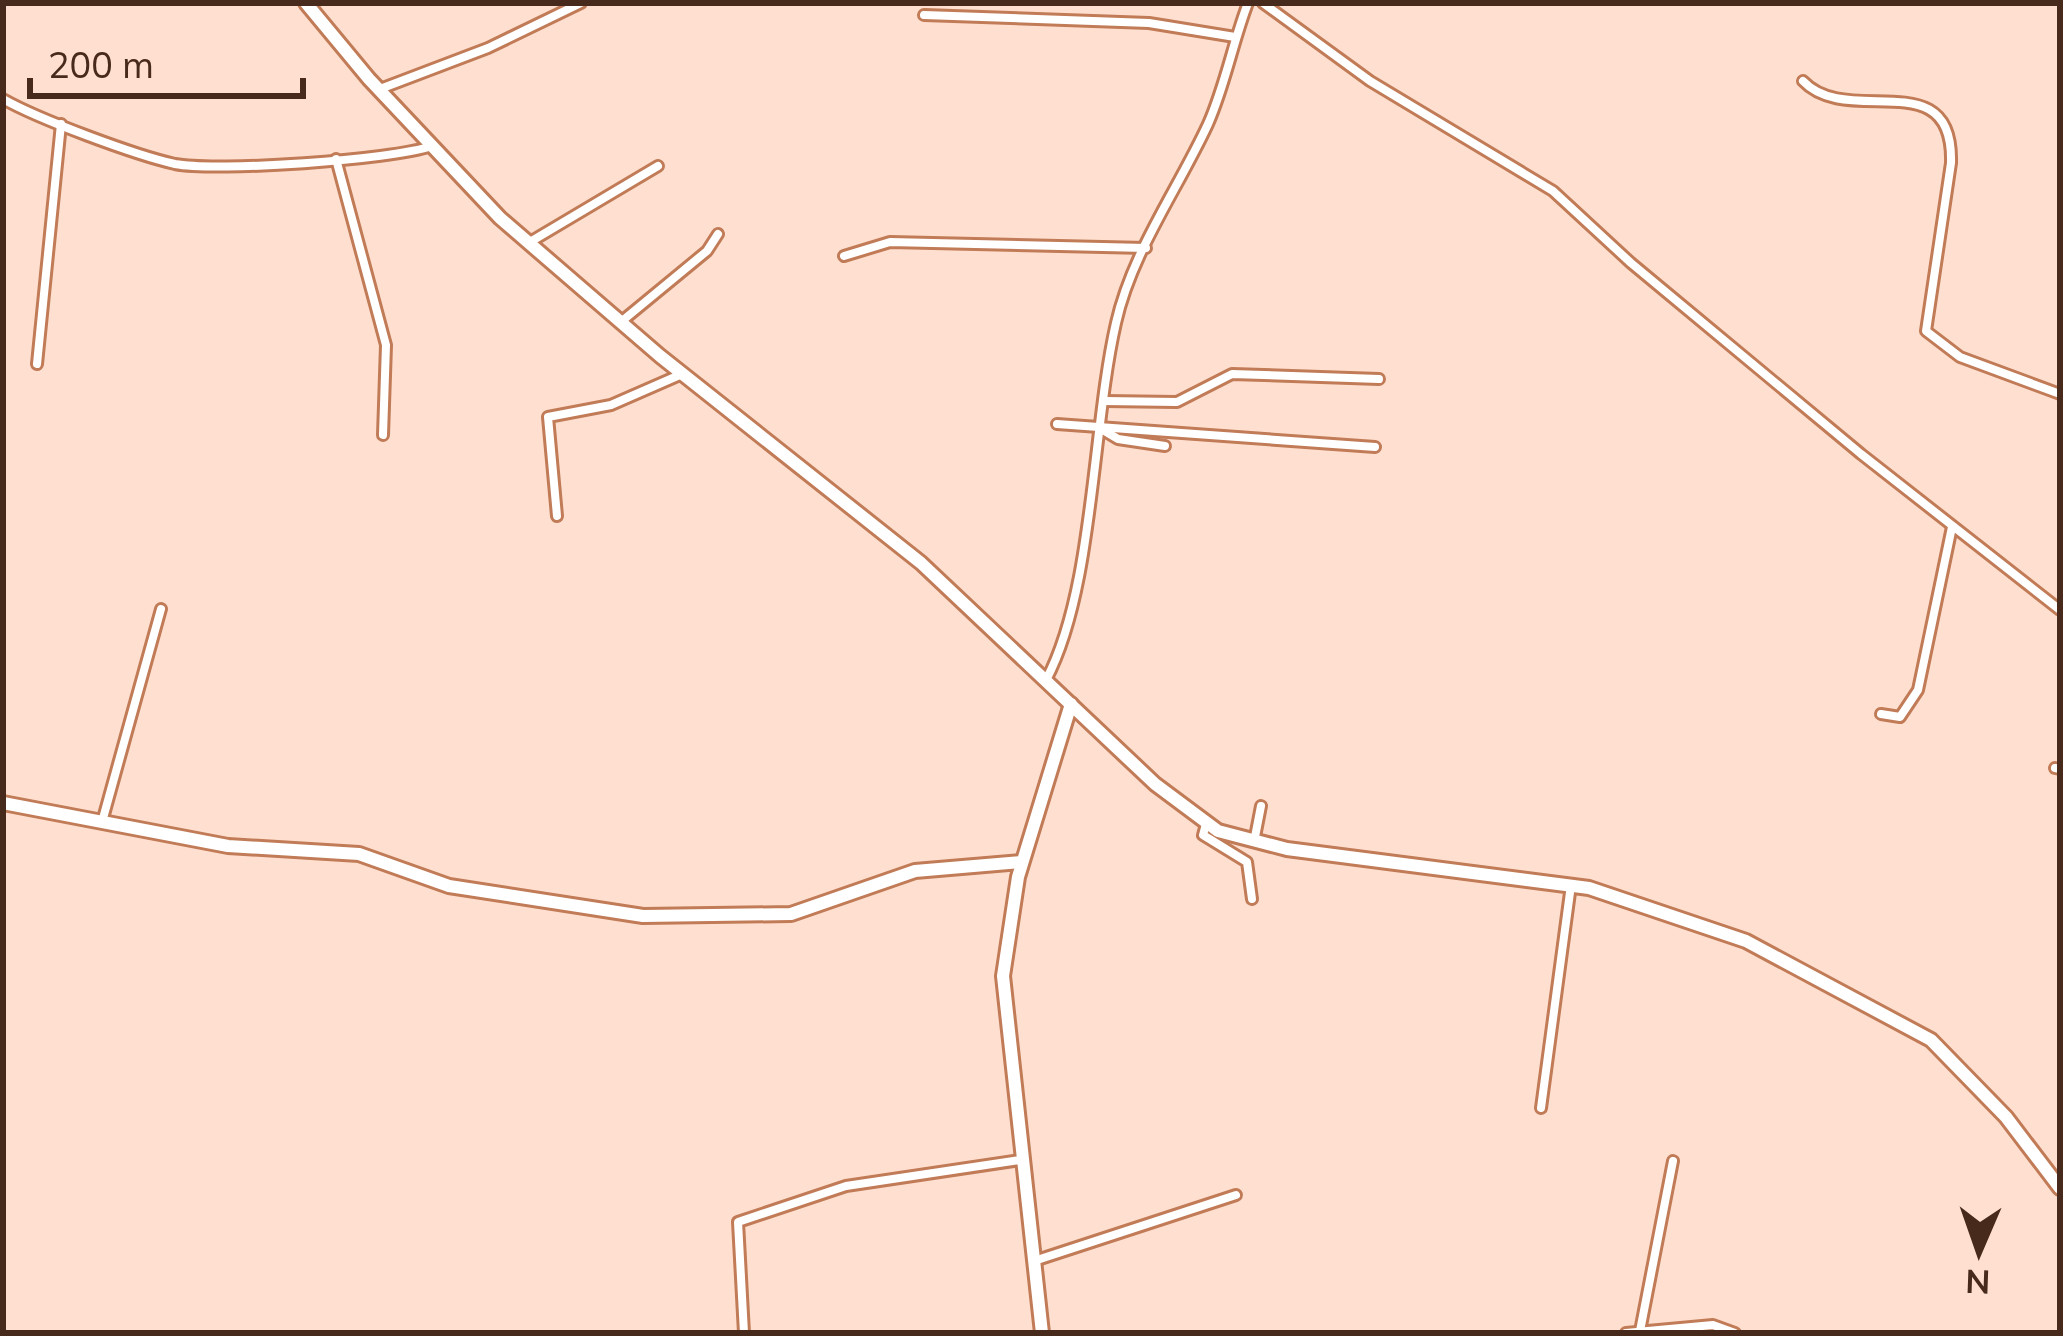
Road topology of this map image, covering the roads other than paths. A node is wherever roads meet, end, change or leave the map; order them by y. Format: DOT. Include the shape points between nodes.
graph roads {
  1 [pos="306,3"];
  2 [pos="581,3"];
  3 [pos="1248,3"];
  4 [pos="1263,3"];
  5 [pos="924,15"];
  6 [pos="1235,37"];
  7 [pos="1803,81"];
  8 [pos="378,90"];
  9 [pos="3,99"];
  10 [pos="61,124"];
  11 [pos="432,146"];
  12 [pos="336,159"];
  13 [pos="658,166"];
  14 [pos="718,234"];
  15 [pos="528,243"];
  16 [pos="1146,248"];
  17 [pos="844,256"];
  18 [pos="621,322"];
  19 [pos="37,364"];
  20 [pos="683,373"];
  21 [pos="1379,379"];
  22 [pos="2060,394"];
  23 [pos="1104,400"];
  24 [pos="1057,424"];
  25 [pos="1099,428"];
  26 [pos="382,435"];
  27 [pos="1165,446"];
  28 [pos="1376,447"];
  29 [pos="557,516"];
  30 [pos="1952,527"];
  31 [pos="161,609"];
  32 [pos="2060,610"];
  33 [pos="1045,682"];
  34 [pos="1071,704"];
  35 [pos="1881,714"];
  36 [pos="3,803"];
  37 [pos="1261,806"];
  38 [pos="1207,822"];
  39 [pos="101,824"];
  40 [pos="1253,844"];
  41 [pos="1022,862"];
  42 [pos="1571,885"];
  43 [pos="1252,899"];
  44 [pos="1541,1108"];
  45 [pos="1020,1160"];
  46 [pos="1673,1161"];
  47 [pos="2060,1188"];
  48 [pos="1236,1195"];
  49 [pos="1032,1261"];
  50 [pos="1640,1331"];
  51 [pos="744,1333"];
  52 [pos="1042,1333"];
  53 [pos="1626,1333"];
  54 [pos="1735,1333"];
  1 -- 8 [label="street"];
  2 -- 8 [label="street"];
  3 -- 6 [label="street"];
  4 -- 30 [label="street" via="1370,81 1553,191"];
  5 -- 6 [label="street" via="1149,23"];
  6 -- 16 [label="street" via="1210,120"];
  7 -- 22 [label="street" via="1868,102 1926,104 1940,115 1951,163 1926,331 1960,357"];
  8 -- 11 [label="street"];
  9 -- 10 [label="street"];
  10 -- 12 [label="street" via="176,164"];
  10 -- 19 [label="street"];
  11 -- 12 [label="street" via="382,159"];
  11 -- 15 [label="street"];
  12 -- 26 [label="street" via="386,345"];
  13 -- 15 [label="street"];
  14 -- 18 [label="street"];
  15 -- 18 [label="street"];
  16 -- 17 [label="street" via="890,242"];
  16 -- 23 [label="street" via="1116,322"];
  18 -- 20 [label="street"];
  20 -- 29 [label="street" via="611,405 548,417"];
  20 -- 33 [label="street" via="921,563"];
  21 -- 23 [label="street" via="1232,374 1178,403"];
  23 -- 25 [label="street"];
  24 -- 25 [label="street"];
  25 -- 27 [label="street"];
  25 -- 28 [label="street"];
  25 -- 33 [label="street" via="1069,620"];
  30 -- 32 [label="street"];
  30 -- 35 [label="street" via="1918,690 1900,717"];
  31 -- 39 [label="street"];
  33 -- 34 [label="street"];
  34 -- 38 [label="street"];
  34 -- 41 [label="street"];
  36 -- 39 [label="street"];
  37 -- 40 [label="street"];
  38 -- 40 [label="street"];
  38 -- 43 [label="street" via="1209,843 1247,862"];
  39 -- 41 [label="street" via="228,846 359,854 449,886 697,919 791,914 915,871"];
  40 -- 42 [label="street"];
  41 -- 45 [label="street" via="1003,976"];
  42 -- 44 [label="street"];
  42 -- 47 [label="street" via="1747,941 1931,1040"];
  45 -- 49 [label="street"];
  45 -- 51 [label="street" via="846,1186 738,1222"];
  46 -- 50 [label="street"];
  48 -- 49 [label="street"];
  49 -- 52 [label="street"];
  50 -- 53 [label="street"];
  50 -- 54 [label="street" via="1713,1325"];
}
